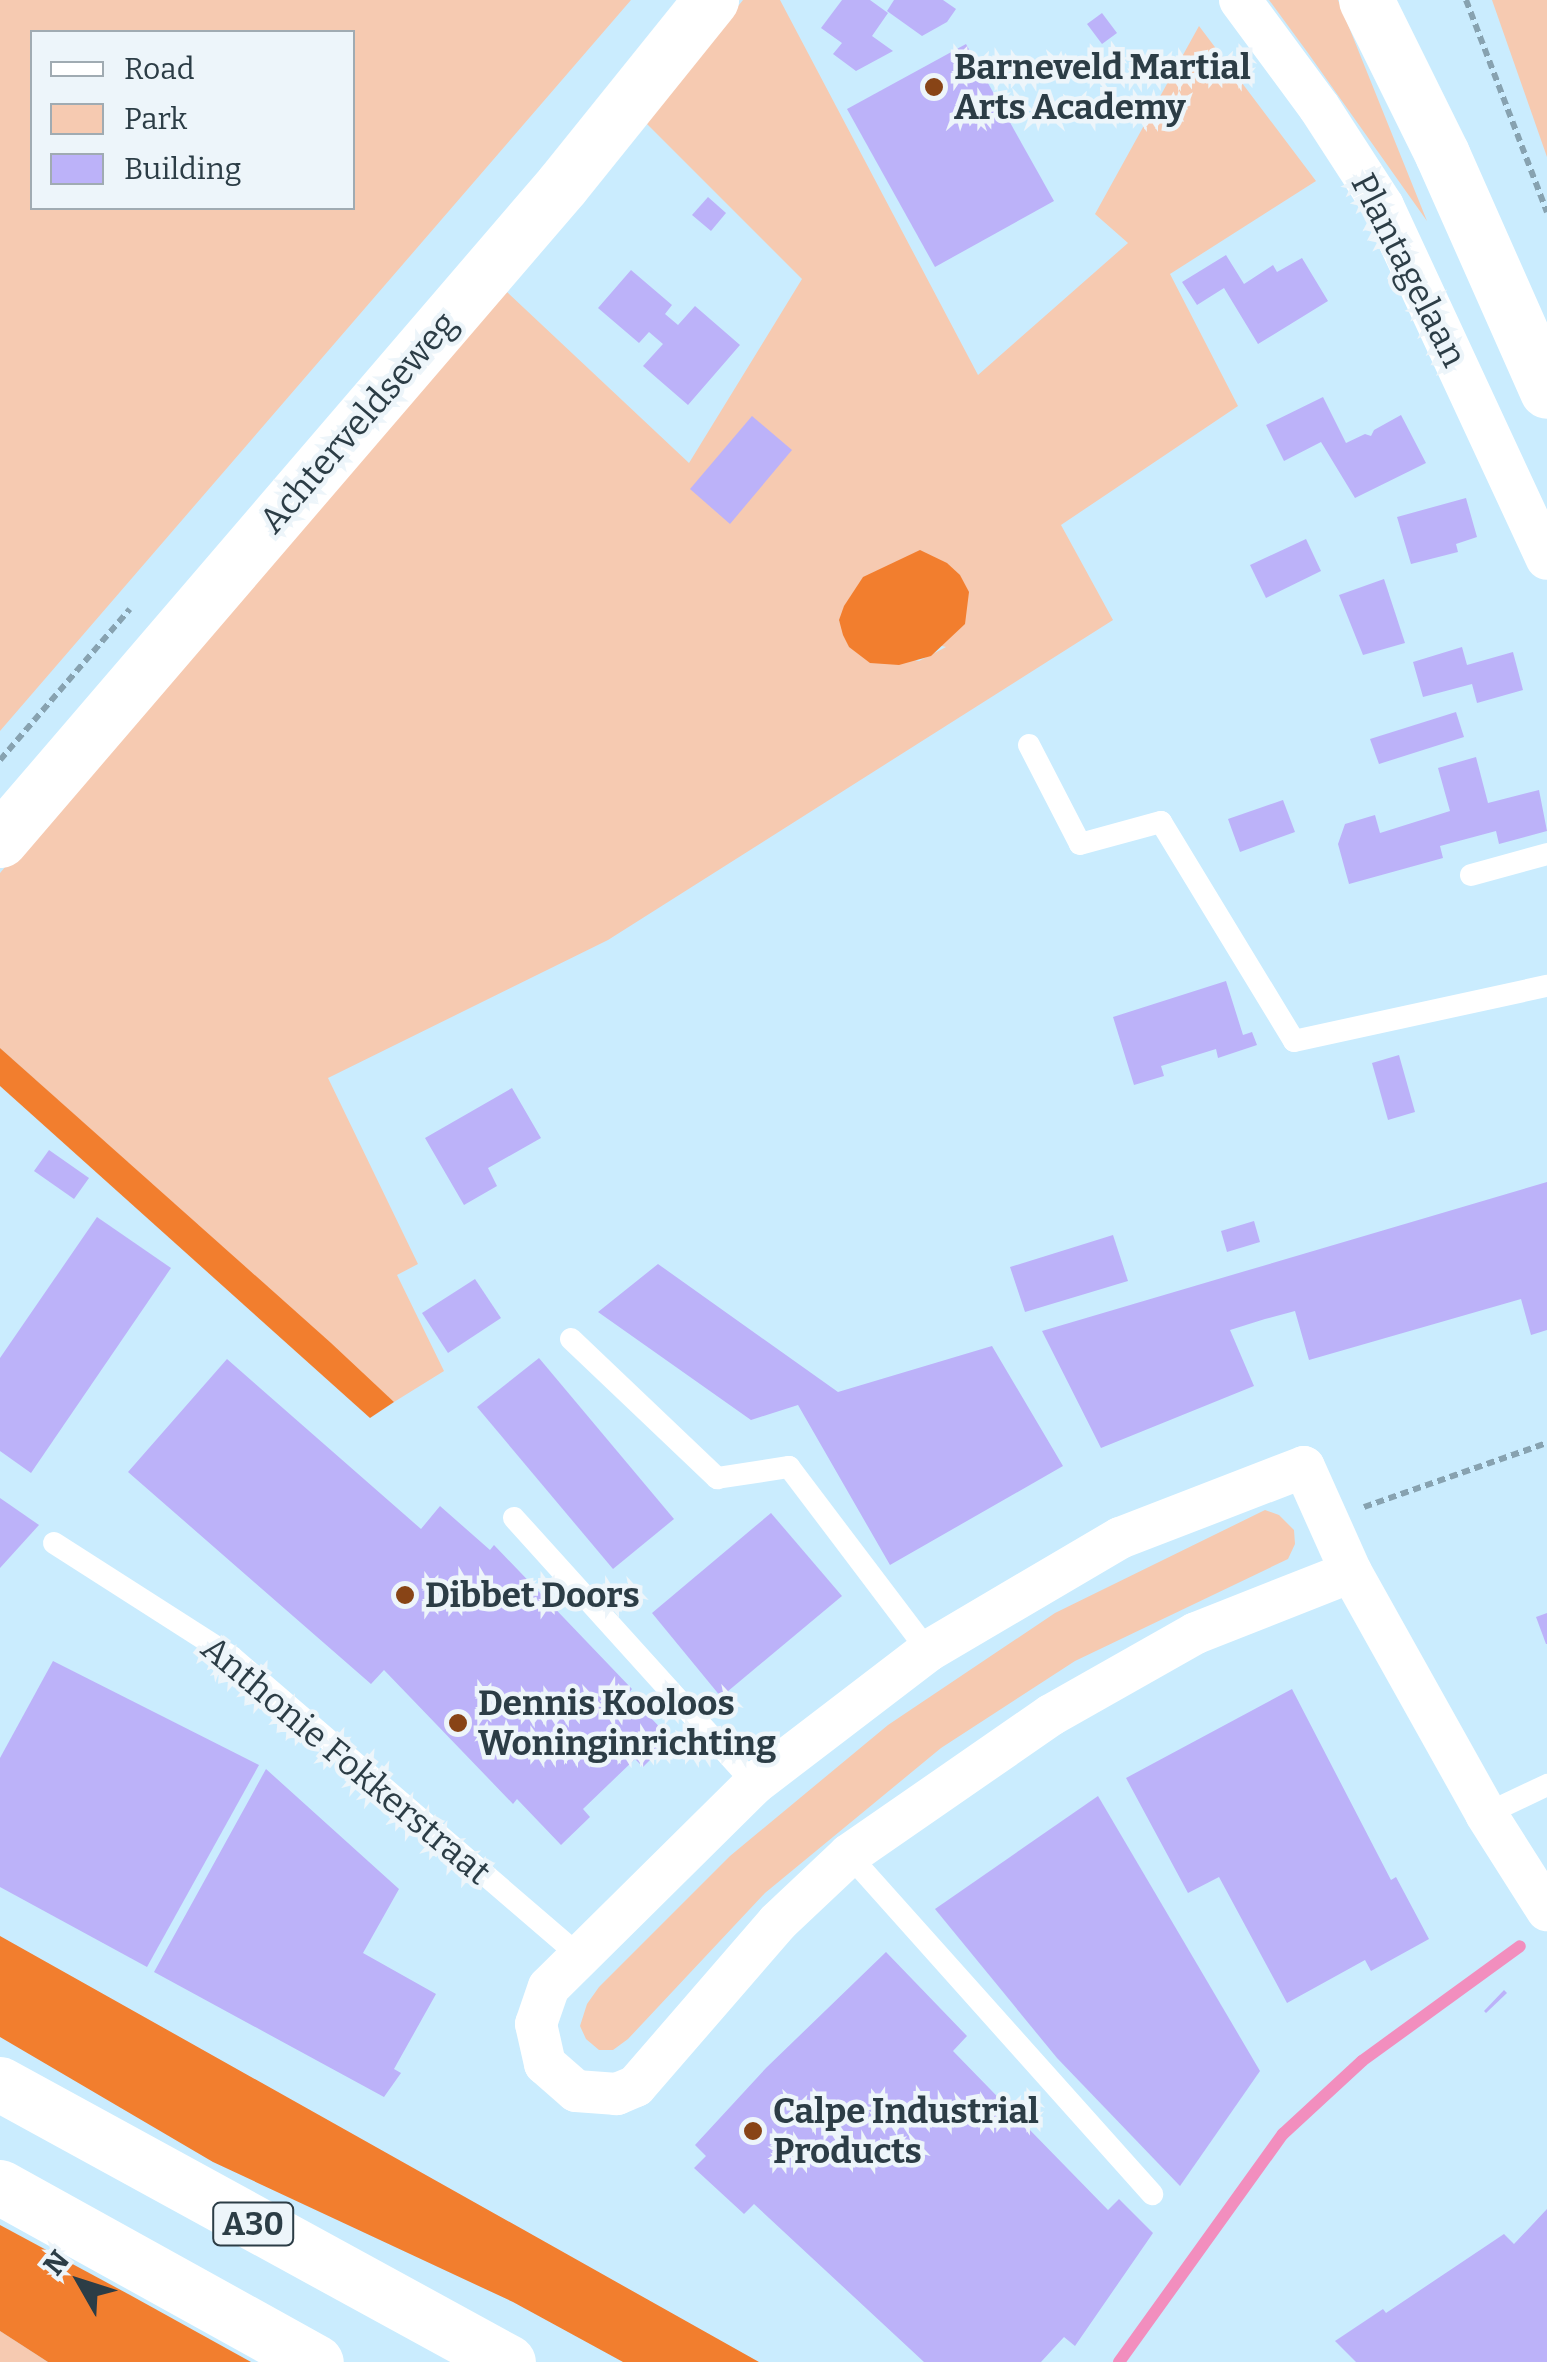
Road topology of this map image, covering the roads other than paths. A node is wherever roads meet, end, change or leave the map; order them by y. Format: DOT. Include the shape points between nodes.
graph roads {
  1 [pos="711,0"];
  2 [pos="1240,0"];
  3 [pos="1366,0"];
  4 [pos="1397,0"];
  5 [pos="1442,154"];
  6 [pos="1547,392"];
  7 [pos="1547,559"];
  8 [pos="1029,745"];
  9 [pos="0,840"];
  10 [pos="1547,854"];
  11 [pos="1471,875"];
  12 [pos="1547,986"];
  13 [pos="571,1339"];
  14 [pos="514,1518"];
  15 [pos="54,1543"];
  16 [pos="1350,1572"];
  17 [pos="928,1651"];
  18 [pos="754,1784"];
  19 [pos="1547,1784"];
  20 [pos="1486,1814"];
  21 [pos="850,1855"];
  22 [pos="1547,1910"];
  23 [pos="580,1956"];
  24 [pos="0,2084"];
  25 [pos="0,2187"];
  26 [pos="1152,2194"];
  27 [pos="316,2362"];
  28 [pos="508,2362"];
  1 -- 9 [label="main road, Achterveldseweg" via="562,186"];
  2 -- 7 [label="street, Plantagelaan" via="1383,206"];
  3 -- 5 [label="main road, Plantagelaan"];
  4 -- 5 [label="main road, Plantagelaan"];
  5 -- 6 [label="main road, Plantagelaan"];
  8 -- 12 [label="lane" via="1080,844 1161,822 1294,1042"];
  10 -- 11 [label="lane"];
  13 -- 17 [label="lane" via="717,1478 789,1467"];
  14 -- 18 [label="lane"];
  15 -- 23 [label="lane, Anthonie Fokkerstraat" via="232,1656"];
  16 -- 17 [label="street" via="1304,1467 1120,1538"];
  16 -- 20 [label="street"];
  16 -- 21 [label="street" via="1196,1633 1051,1714"];
  17 -- 18 [label="street"];
  18 -- 23 [label="street"];
  19 -- 20 [label="lane"];
  20 -- 22 [label="street"];
  21 -- 23 [label="street" via="778,1922 652,2072 617,2094 576,2091 545,2064 537,2045 541,2004"];
  21 -- 26 [label="lane"];
  24 -- 28 [label="main road, A30"];
  25 -- 27 [label="main road, A30"];
}
